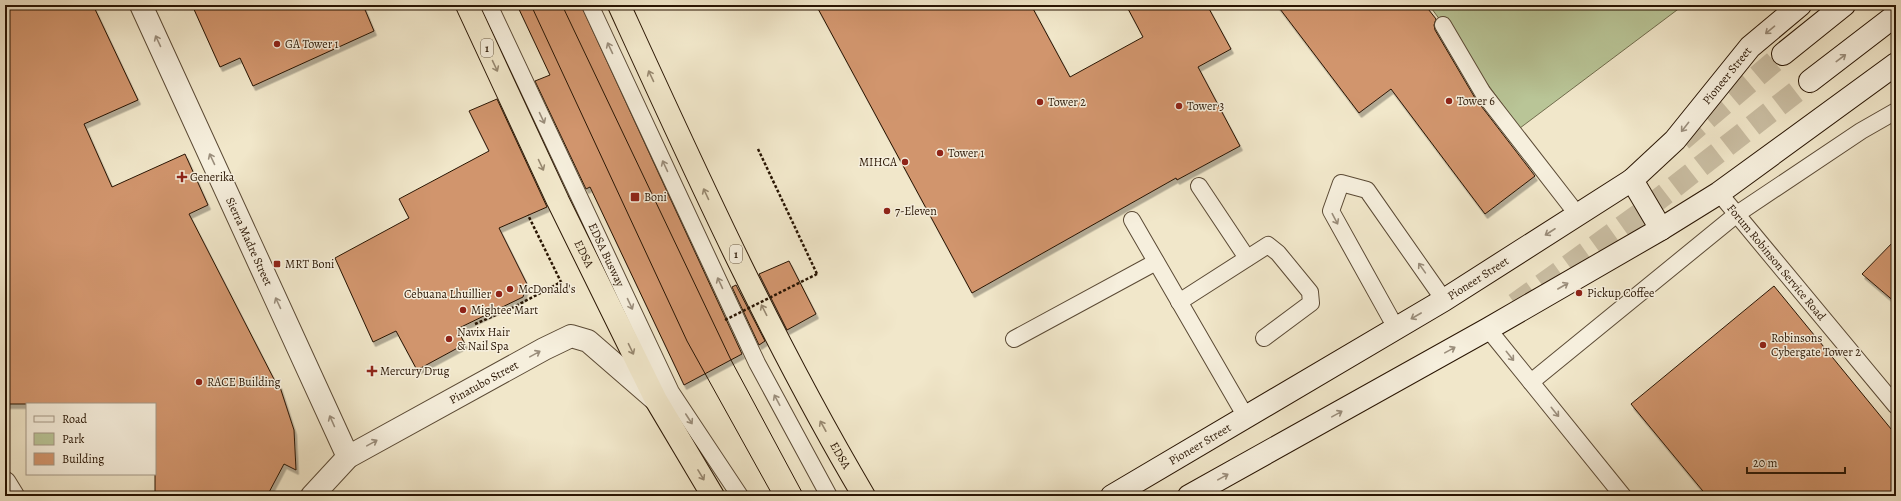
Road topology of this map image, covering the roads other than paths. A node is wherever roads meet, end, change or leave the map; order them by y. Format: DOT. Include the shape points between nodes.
graph roads {
  1 [pos="141,5"];
  2 [pos="467,5"];
  3 [pos="489,5"];
  4 [pos="590,5"];
  5 [pos="619,5"];
  6 [pos="1844,5"];
  7 [pos="1798,6"];
  8 [pos="1896,15"];
  9 [pos="1443,25"];
  10 [pos="1783,54"];
  11 [pos="1896,64"];
  12 [pos="1810,81"];
  13 [pos="1896,110"];
  14 [pos="1632,180"];
  15 [pos="1199,186"];
  16 [pos="1719,192"];
  17 [pos="1577,214"];
  18 [pos="1737,214"];
  19 [pos="1132,220"];
  20 [pos="1660,229"];
  21 [pos="1247,258"];
  22 [pos="1156,262"];
  23 [pos="1444,300"];
  24 [pos="1179,302"];
  25 [pos="1396,328"];
  26 [pos="1488,329"];
  27 [pos="1264,338"];
  28 [pos="1014,339"];
  29 [pos="1531,382"];
  30 [pos="656,400"];
  31 [pos="1896,406"];
  32 [pos="1246,417"];
  33 [pos="348,457"];
  34 [pos="5,483"];
  35 [pos="13,496"];
  36 [pos="312,496"];
  37 [pos="713,496"];
  38 [pos="740,496"];
  39 [pos="829,496"];
  40 [pos="864,496"];
  41 [pos="1112,496"];
  42 [pos="1189,496"];
  43 [pos="1623,496"];
  33 -- 1 [label="main road, Sierra Madre Street, one-way"];
  2 -- 30 [label="highway, EDSA / 1, one-way" via="558,201"];
  3 -- 38 [label="lane, EDSA Busway, one-way" via="671,392"];
  39 -- 4 [label="lane, one-way" via="757,362"];
  40 -- 5 [label="highway, EDSA / 1, one-way" via="822,425 717,217"];
  6 -- 10 [label="main road"];
  7 -- 14 [label="main road, Pioneer Street, one-way" via="1750,47 1675,140"];
  12 -- 8 [label="main road, one-way"];
  9 -- 17 [label="lane" via="1483,93"];
  11 -- 16 [label="main road"];
  13 -- 18 [label="lane"];
  14 -- 17 [label="main road, Pioneer Street"];
  14 -- 20 [label="main road"];
  15 -- 21 [label="lane"];
  16 -- 18 [label="lane, Forum Robinson Service Road"];
  16 -- 20 [label="main road"];
  17 -- 23 [label="main road, Pioneer Street, one-way"];
  18 -- 29 [label="lane"];
  18 -- 31 [label="lane, Forum Robinson Service Road"];
  19 -- 22 [label="lane"];
  26 -- 20 [label="main road, one-way"];
  21 -- 24 [label="lane"];
  21 -- 27 [label="lane" via="1268,245 1278,253 1310,292 1311,303"];
  22 -- 24 [label="lane"];
  22 -- 28 [label="lane"];
  23 -- 25 [label="main road, Pioneer Street, one-way"];
  23 -- 25 [label="lane, one-way" via="1367,190 1341,183 1331,211"];
  24 -- 32 [label="lane"];
  25 -- 32 [label="main road, Pioneer Street"];
  26 -- 29 [label="lane, one-way"];
  42 -- 26 [label="main road, one-way"];
  29 -- 43 [label="lane, one-way"];
  33 -- 30 [label="main road, Pinatubo Street, one-way" via="572,336 588,341"];
  30 -- 37 [label="highway, EDSA / 1, one-way"];
  32 -- 41 [label="main road, Pioneer Street"];
  33 -- 36 [label="main road, Pinatubo Street"];
  34 -- 35 [label="main road"];
}
